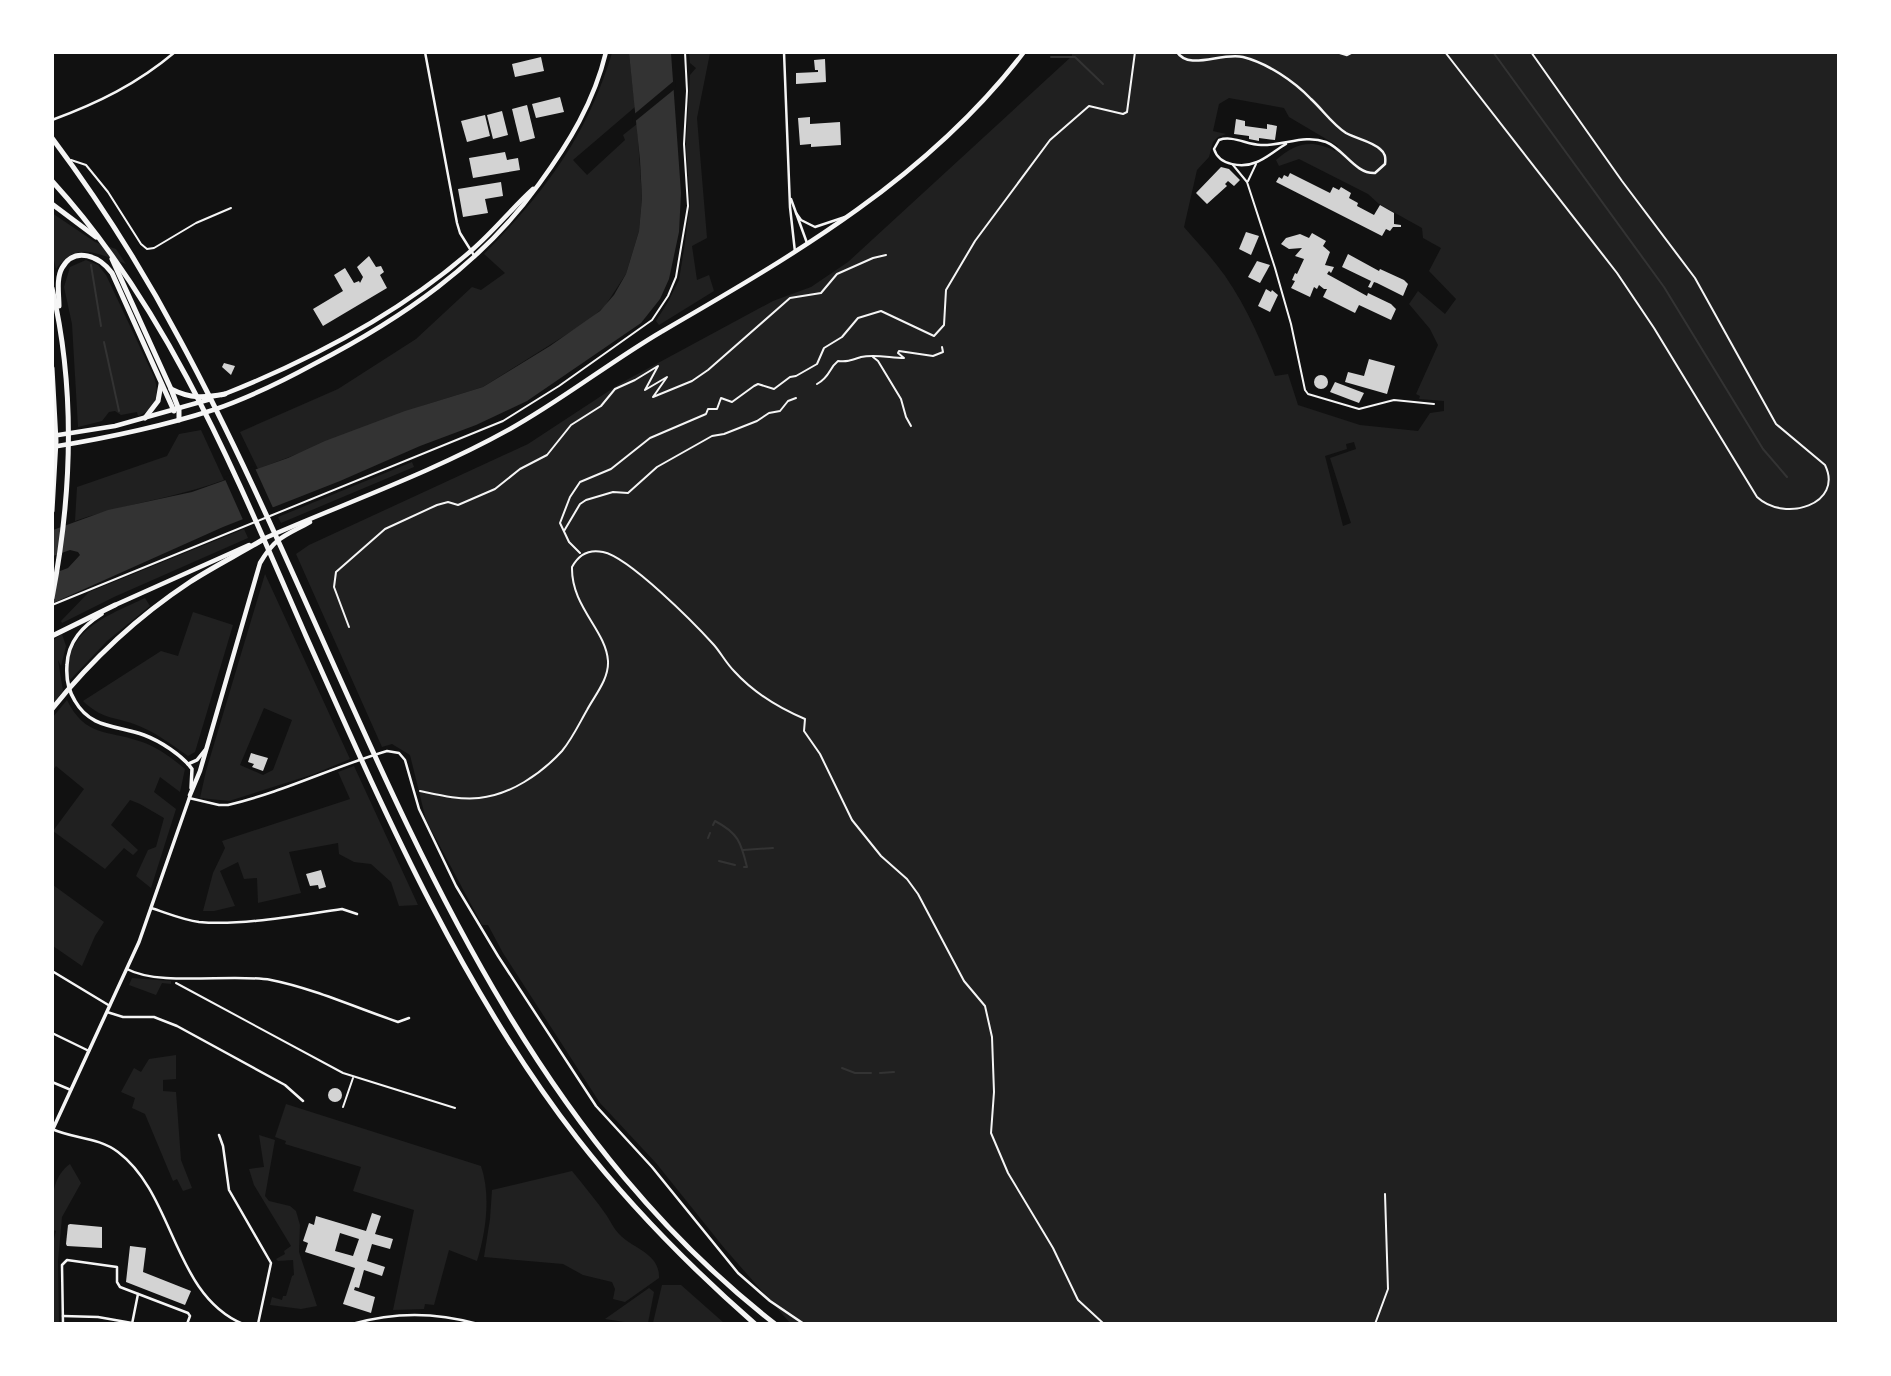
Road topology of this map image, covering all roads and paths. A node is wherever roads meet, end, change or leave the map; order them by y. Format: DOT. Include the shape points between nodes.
graph roads {
  1 [pos="175,52"];
  2 [pos="425,52"];
  3 [pos="606,52"];
  4 [pos="685,52"];
  5 [pos="784,52"];
  6 [pos="1024,52"];
  7 [pos="1135,52"];
  8 [pos="1177,52"];
  9 [pos="1337,52"];
  10 [pos="1353,52"];
  11 [pos="1445,52"];
  12 [pos="1531,52"];
  13 [pos="52,120"];
  14 [pos="52,140"];
  15 [pos="1286,144"];
  16 [pos="1257,162"];
  17 [pos="1232,164"];
  18 [pos="52,181"];
  19 [pos="1247,182"];
  20 [pos="539,184"];
  21 [pos="791,196"];
  22 [pos="52,204"];
  23 [pos="232,208"];
  24 [pos="796,213"];
  25 [pos="850,216"];
  26 [pos="808,245"];
  27 [pos="470,252"];
  28 [pos="796,253"];
  29 [pos="886,255"];
  30 [pos="474,257"];
  31 [pos="52,288"];
  32 [pos="60,320"];
  33 [pos="942,347"];
  34 [pos="872,356"];
  35 [pos="52,368"];
  36 [pos="162,381"];
  37 [pos="817,384"];
  38 [pos="172,389"];
  39 [pos="225,394"];
  40 [pos="796,398"];
  41 [pos="1434,404"];
  42 [pos="176,410"];
  43 [pos="145,418"];
  44 [pos="179,420"];
  45 [pos="911,426"];
  46 [pos="52,436"];
  47 [pos="52,447"];
  48 [pos="52,511"];
  49 [pos="326,513"];
  50 [pos="563,532"];
  51 [pos="266,538"];
  52 [pos="581,554"];
  53 [pos="52,598"];
  54 [pos="52,605"];
  55 [pos="115,605"];
  56 [pos="349,627"];
  57 [pos="52,636"];
  58 [pos="52,709"];
  59 [pos="206,749"];
  60 [pos="188,764"];
  61 [pos="414,790"];
  62 [pos="190,797"];
  63 [pos="151,908"];
  64 [pos="357,914"];
  65 [pos="127,969"];
  66 [pos="52,971"];
  67 [pos="176,983"];
  68 [pos="110,1006"];
  69 [pos="107,1012"];
  70 [pos="409,1018"];
  71 [pos="52,1033"];
  72 [pos="89,1051"];
  73 [pos="353,1077"];
  74 [pos="52,1082"];
  75 [pos="71,1090"];
  76 [pos="303,1101"];
  77 [pos="344,1107"];
  78 [pos="455,1108"];
  79 [pos="53,1130"];
  80 [pos="219,1135"];
  81 [pos="1385,1194"];
  82 [pos="138,1294"];
  83 [pos="63,1316"];
  84 [pos="132,1323"];
  85 [pos="64,1324"];
  86 [pos="187,1324"];
  87 [pos="243,1324"];
  88 [pos="258,1324"];
  89 [pos="352,1324"];
  90 [pos="478,1324"];
  91 [pos="755,1324"];
  92 [pos="775,1324"];
  93 [pos="804,1324"];
  94 [pos="1104,1324"];
  95 [pos="1375,1324"];
  1 -- 13 [label="street" via="127,88"];
  2 -- 27 [label="street" via="457,223"];
  3 -- 20 [label="main road" via="586,110"];
  4 -- 54 [label="street" via="688,202 682,251 673,287 647,325 503,421"];
  5 -- 21 [label="street"];
  6 -- 25 [label="main road" via="946,138"];
  7 -- 50 [label="path" via="1127,112 1089,106 1050,140 962,260 946,290 944,325 934,336 881,311 858,318 842,337 824,348 814,366 774,389 758,384 732,402 721,398 718,409 708,409 706,414 650,438 611,469 580,482 560,523"];
  8 -- 15 [label="street" via="1194,62 1231,55 1258,62 1302,90 1347,133 1380,149 1385,163 1380,171 1370,173 1326,142 1306,138"];
  9 -- 10 [label="street"];
  11 -- 12 [label="path" via="1617,273 1757,497 1784,510 1810,505 1829,484 1825,465 1776,424 1695,278"];
  14 -- 23 [label="street" via="69,160 86,165 147,248"];
  14 -- 92 [label="highway" via="125,244 180,340 242,463 424,862 503,1006 608,1157 678,1235"];
  15 -- 16 [label="street"];
  15 -- 17 [label="street" via="1222,139 1215,147 1216,156"];
  16 -- 17 [label="street"];
  16 -- 19 [label="street"];
  17 -- 19 [label="street"];
  18 -- 91 [label="highway" via="109,249 163,334 454,948 543,1091 599,1165 670,1245"];
  19 -- 41 [label="street" via="1284,295 1308,394 1359,409 1394,400"];
  20 -- 27 [label="main road"];
  20 -- 30 [label="main road"];
  21 -- 24 [label="street"];
  21 -- 28 [label="street"];
  22 -- 38 [label="highway" via="105,248"];
  24 -- 25 [label="street" via="815,227"];
  24 -- 26 [label="street"];
  25 -- 26 [label="main road"];
  26 -- 28 [label="main road"];
  27 -- 30 [label="street"];
  27 -- 39 [label="main road" via="373,323"];
  28 -- 49 [label="main road" via="509,430"];
  29 -- 56 [label="path" via="837,274 821,293 790,298 692,382 653,397 667,377 645,390 658,366 615,389 601,406 571,425 547,455 495,489 458,505 437,505 385,529 336,572 334,587"];
  30 -- 44 [label="main road" via="404,312 347,347 261,391"];
  31 -- 32 [label="highway"];
  32 -- 36 [label="highway" via="62,268 76,256 100,260 112,273"];
  32 -- 53 [label="highway" via="67,385 68,479"];
  33 -- 34 [label="path" via="943,352 933,356 899,351 904,358"];
  34 -- 37 [label="path" via="838,361"];
  34 -- 45 [label="path" via="901,399"];
  35 -- 48 [label="highway" via="56,441"];
  36 -- 42 [label="highway"];
  36 -- 43 [label="highway" via="158,401"];
  38 -- 39 [label="highway" via="199,398"];
  38 -- 42 [label="highway"];
  39 -- 42 [label="main road"];
  40 -- 50 [label="path" via="780,411 712,436 677,455 645,476 634,491 586,500"];
  42 -- 43 [label="main road"];
  42 -- 44 [label="highway"];
  43 -- 46 [label="main road"];
  44 -- 47 [label="main road"];
  49 -- 51 [label="main road"];
  49 -- 59 [label="main road" via="284,534 260,563"];
  50 -- 52 [label="path"];
  51 -- 55 [label="main road"];
  51 -- 58 [label="highway" via="160,603 119,636"];
  52 -- 61 [label="path" via="572,566 572,578 582,609 607,653 608,670 562,751 537,774 495,796 468,799"];
  52 -- 94 [label="path" via="601,551 623,562 685,615 748,684 785,711 805,719 804,731 852,820 918,894 964,981 985,1006 992,1037 991,1133 1008,1173 1079,1300"];
  55 -- 57 [label="highway"];
  55 -- 60 [label="street" via="91,621 74,641 66,671 73,697 93,721 144,736"];
  59 -- 60 [label="street"];
  59 -- 62 [label="main road"];
  60 -- 62 [label="street" via="193,774"];
  61 -- 62 [label="street" via="405,760 390,751 228,805"];
  61 -- 93 [label="street" via="463,900 596,1106 738,1273"];
  62 -- 63 [label="street"];
  63 -- 64 [label="street" via="202,922 342,909"];
  63 -- 65 [label="street"];
  65 -- 68 [label="street"];
  65 -- 70 [label="street" via="176,977 267,979 398,1022"];
  66 -- 68 [label="street"];
  67 -- 73 [label="street"];
  68 -- 69 [label="street"];
  69 -- 72 [label="street"];
  69 -- 76 [label="street" via="154,1017 177,1026 285,1085"];
  71 -- 72 [label="street"];
  72 -- 75 [label="street"];
  73 -- 77 [label="street"];
  73 -- 78 [label="street"];
  74 -- 75 [label="street"];
  75 -- 79 [label="street"];
  79 -- 87 [label="street" via="93,1139 124,1157 152,1195 202,1292 222,1313"];
  80 -- 88 [label="street" via="229,1189 271,1263"];
  81 -- 95 [label="path" via="1388,1289"];
  82 -- 83 [label="street" via="118,1285 117,1267 67,1260 62,1265"];
  82 -- 84 [label="street"];
  82 -- 86 [label="street" via="188,1313"];
  83 -- 84 [label="street"];
  83 -- 85 [label="street"];
  89 -- 90 [label="street" via="419,1313"];
}
